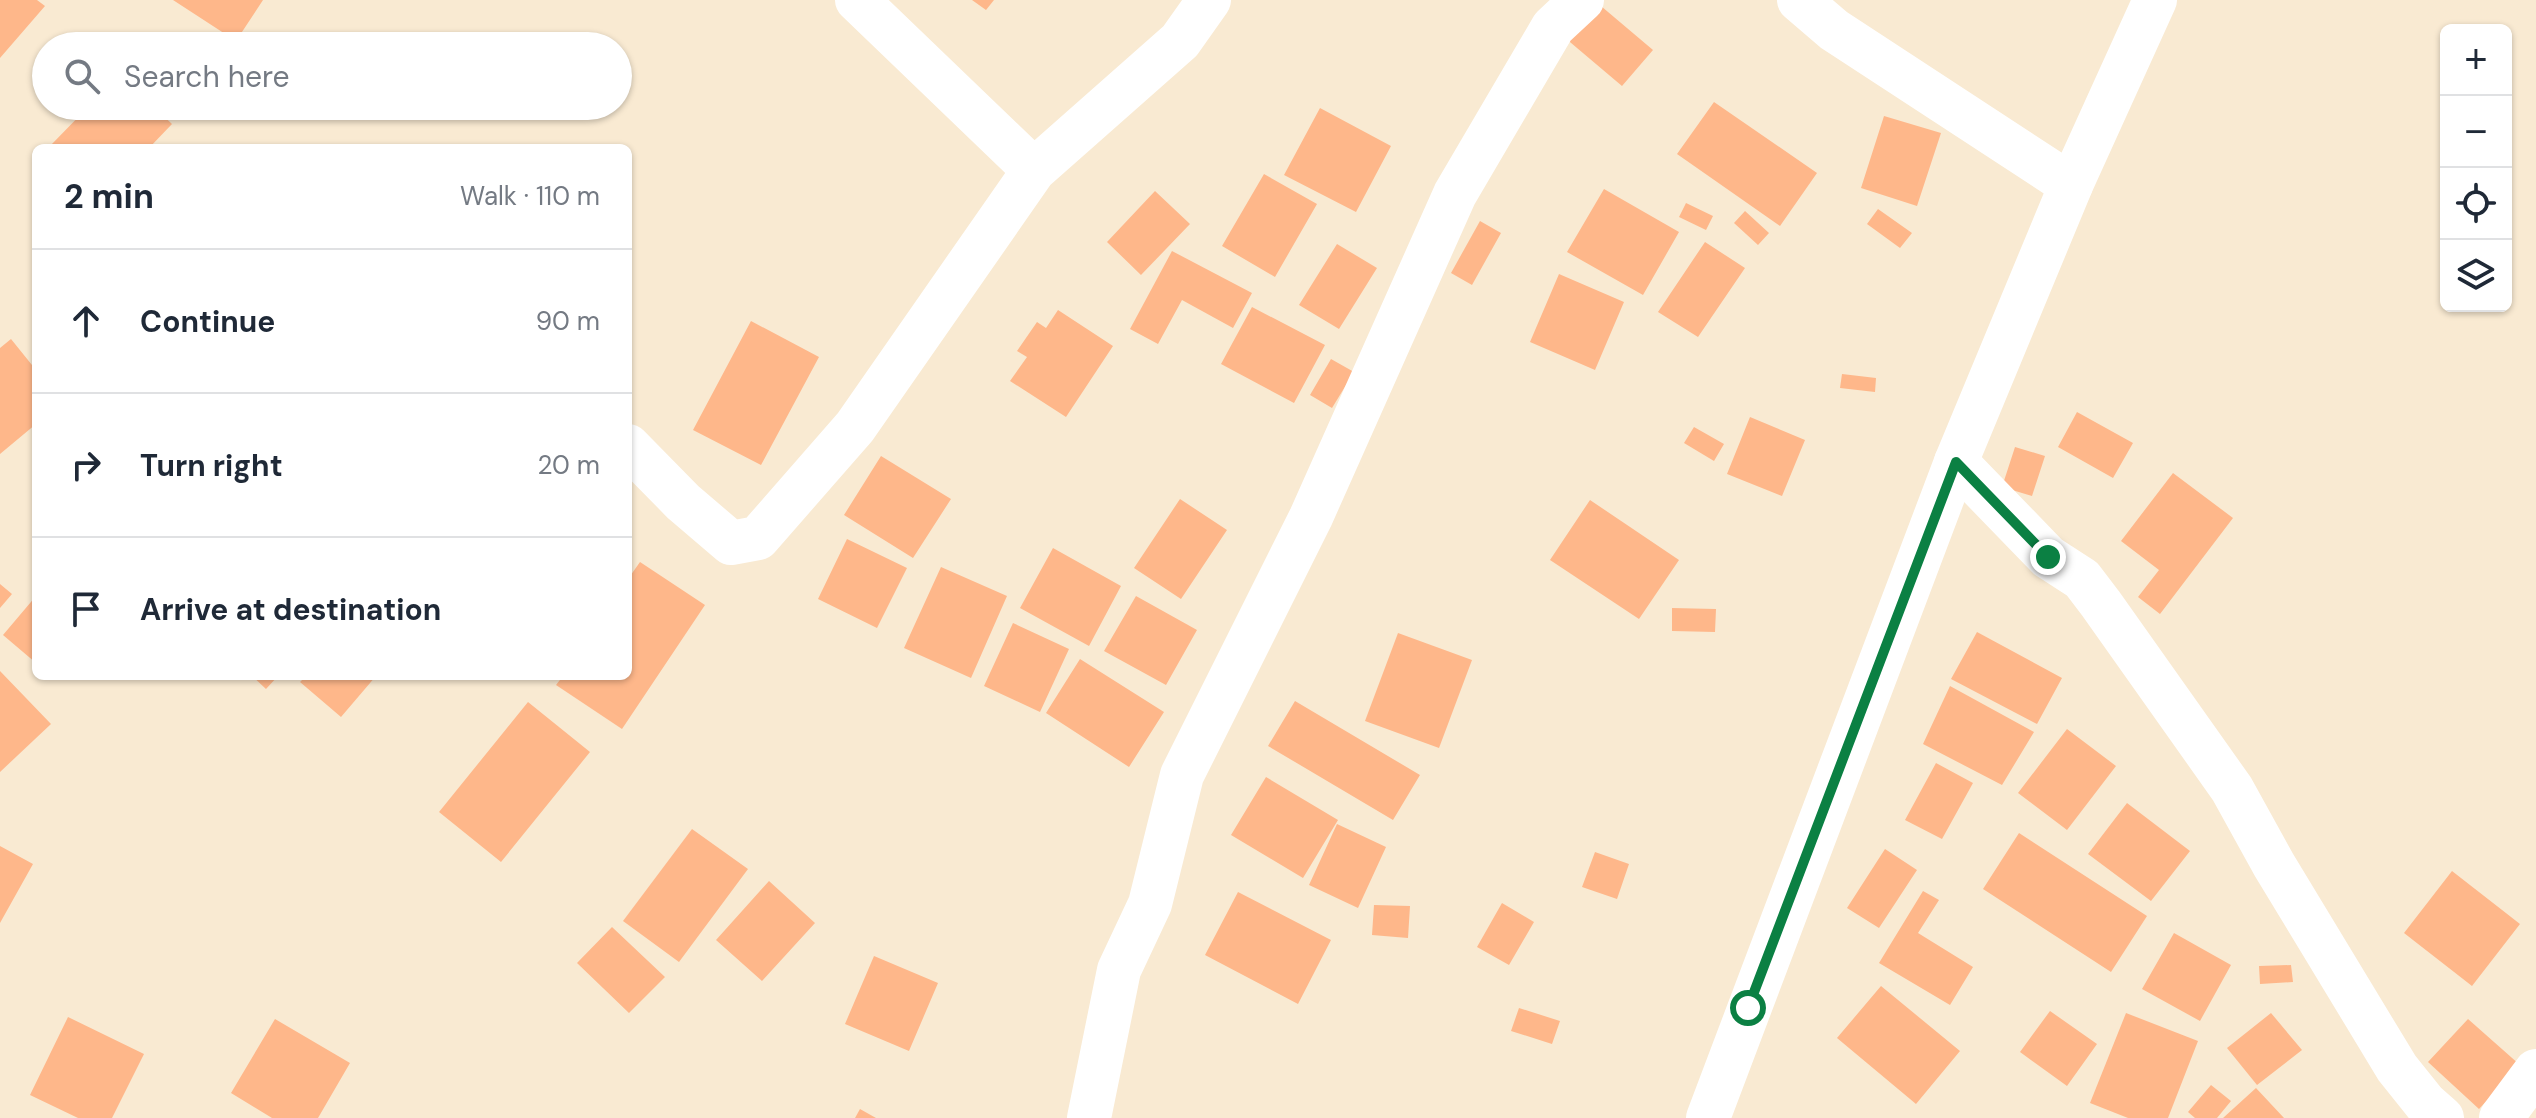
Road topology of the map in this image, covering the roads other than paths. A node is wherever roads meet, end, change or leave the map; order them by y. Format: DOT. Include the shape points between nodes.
graph roads {
  1 [pos="857,0"];
  2 [pos="1209,0"];
  3 [pos="1582,0"];
  4 [pos="1799,0"];
  5 [pos="2155,0"];
  6 [pos="1034,170"];
  7 [pos="2071,185"];
  8 [pos="632,450"];
  9 [pos="1956,462"];
  10 [pos="2536,1071"];
  11 [pos="1089,1118"];
  12 [pos="1708,1118"];
  13 [pos="2442,1118"];
  14 [pos="2501,1118"];
  1 -- 6 [label="street"];
  2 -- 6 [label="street" via="1180,41"];
  3 -- 11 [label="street" via="1553,27 1455,194 1311,517 1182,775 1150,904 1119,970"];
  4 -- 7 [label="street" via="1834,30"];
  5 -- 7 [label="street"];
  6 -- 8 [label="street" via="855,427 758,538 731,543"];
  7 -- 9 [label="street"];
  9 -- 12 [label="street"];
  9 -- 13 [label="street" via="2048,557 2082,579 2232,789 2397,1068"];
  10 -- 14 [label="street"];
}
